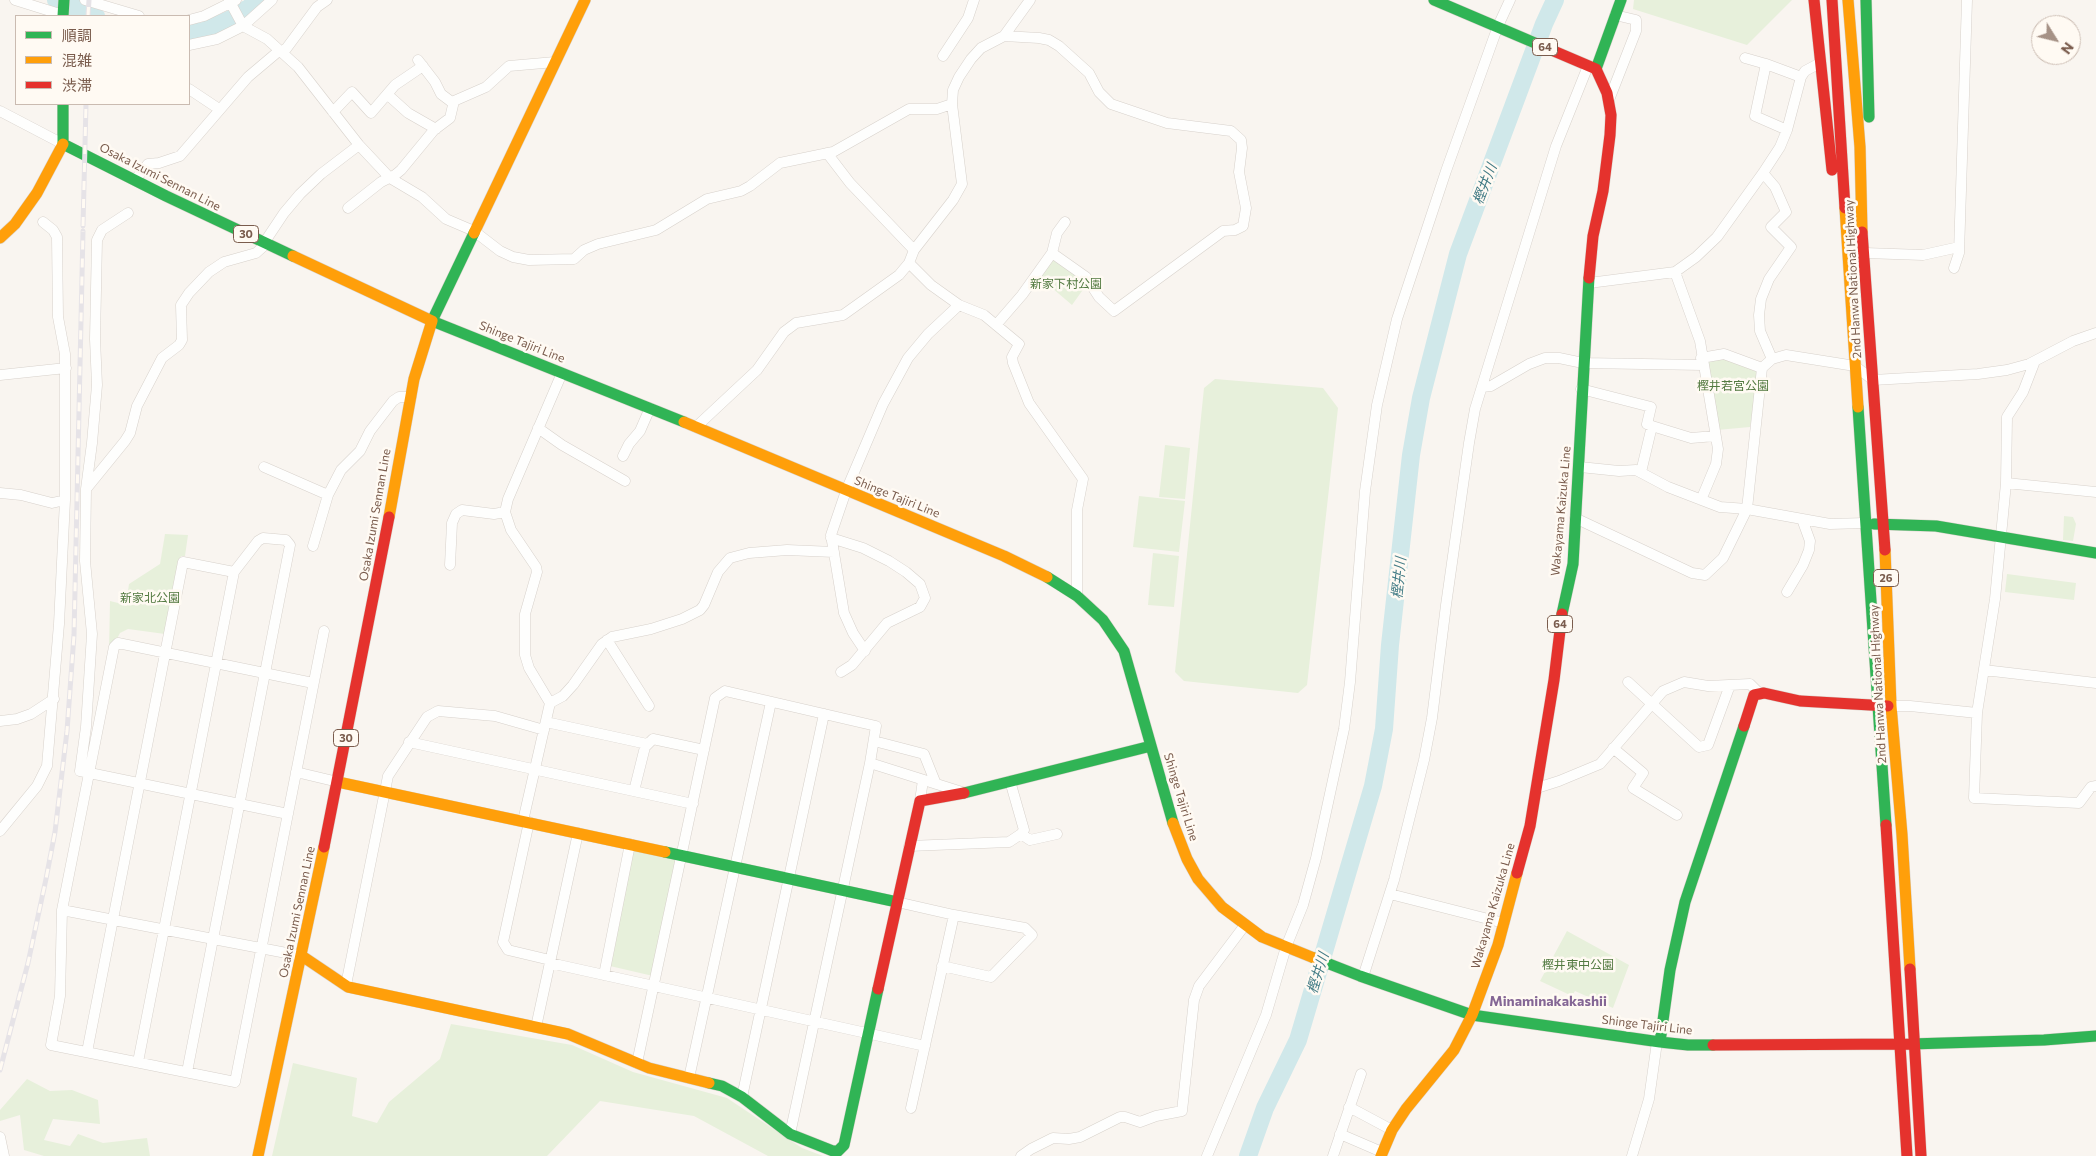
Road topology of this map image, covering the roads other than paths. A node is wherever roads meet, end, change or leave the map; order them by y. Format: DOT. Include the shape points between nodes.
graph roads {
  1 [pos="15,0"];
  2 [pos="85,0"];
  3 [pos="272,0"];
  4 [pos="327,0"];
  5 [pos="586,0"];
  6 [pos="974,0"];
  7 [pos="1030,0"];
  8 [pos="1434,0"];
  9 [pos="1510,0"];
  10 [pos="1622,0"];
  11 [pos="1814,0"];
  12 [pos="1832,0"];
  13 [pos="1848,0"];
  14 [pos="1866,0"];
  15 [pos="1967,0"];
  16 [pos="232,3"];
  17 [pos="63,11"];
  18 [pos="137,15"];
  19 [pos="1615,15"];
  20 [pos="190,20"];
  21 [pos="242,25"];
  22 [pos="1500,27"];
  23 [pos="1004,36"];
  24 [pos="190,45"];
  25 [pos="282,51"];
  26 [pos="943,56"];
  27 [pos="1745,58"];
  28 [pos="555,62"];
  29 [pos="1820,63"];
  30 [pos="1766,64"];
  31 [pos="1592,67"];
  32 [pos="1801,77"];
  33 [pos="190,90"];
  34 [pos="388,95"];
  35 [pos="1609,100"];
  36 [pos="453,103"];
  37 [pos="952,104"];
  38 [pos="63,105"];
  39 [pos="219,109"];
  40 [pos="0,111"];
  41 [pos="333,112"];
  42 [pos="436,129"];
  43 [pos="1788,130"];
  44 [pos="63,144"];
  45 [pos="358,145"];
  46 [pos="827,153"];
  47 [pos="1763,173"];
  48 [pos="390,178"];
  49 [pos="136,180"];
  50 [pos="348,208"];
  51 [pos="128,213"];
  52 [pos="43,222"];
  53 [pos="1064,222"];
  54 [pos="474,231"];
  55 [pos="0,238"];
  56 [pos="265,243"];
  57 [pos="1959,247"];
  58 [pos="914,250"];
  59 [pos="1052,253"];
  60 [pos="1864,255"];
  61 [pos="909,262"];
  62 [pos="1954,268"];
  63 [pos="1675,272"];
  64 [pos="1850,276"];
  65 [pos="1589,282"];
  66 [pos="959,305"];
  67 [pos="432,321"];
  68 [pos="996,325"];
  69 [pos="2096,333"];
  70 [pos="1772,359"];
  71 [pos="1702,361"];
  72 [pos="2035,361"];
  73 [pos="1583,364"];
  74 [pos="1855,366"];
  75 [pos="66,368"];
  76 [pos="1762,368"];
  77 [pos="562,373"];
  78 [pos="0,375"];
  79 [pos="1873,380"];
  80 [pos="1482,387"];
  81 [pos="1581,389"];
  82 [pos="411,397"];
  83 [pos="650,408"];
  84 [pos="1652,426"];
  85 [pos="696,427"];
  86 [pos="538,428"];
  87 [pos="1715,436"];
  88 [pos="623,456"];
  89 [pos="264,467"];
  90 [pos="1580,467"];
  91 [pos="1641,472"];
  92 [pos="625,481"];
  93 [pos="2006,483"];
  94 [pos="86,489"];
  95 [pos="846,491"];
  96 [pos="2096,492"];
  97 [pos="0,493"];
  98 [pos="328,495"];
  99 [pos="65,500"];
  100 [pos="1701,500"];
  101 [pos="1747,509"];
  102 [pos="505,512"];
  103 [pos="1575,518"];
  104 [pos="1802,519"];
  105 [pos="1865,523"];
  106 [pos="1884,526"];
  107 [pos="2000,537"];
  108 [pos="831,538"];
  109 [pos="313,546"];
  110 [pos="834,552"];
  111 [pos="2096,553"];
  112 [pos="450,566"];
  113 [pos="234,572"];
  114 [pos="1787,592"];
  115 [pos="1077,596"];
  116 [pos="324,631"];
  117 [pos="607,640"];
  118 [pos="865,651"];
  119 [pos="166,652"];
  120 [pos="216,663"];
  121 [pos="1984,670"];
  122 [pos="841,672"];
  123 [pos="265,673"];
  124 [pos="313,682"];
  125 [pos="1628,682"];
  126 [pos="2096,684"];
  127 [pos="1730,685"];
  128 [pos="1759,693"];
  129 [pos="54,699"];
  130 [pos="771,702"];
  131 [pos="550,703"];
  132 [pos="1650,703"];
  133 [pos="649,706"];
  134 [pos="1878,706"];
  135 [pos="1891,706"];
  136 [pos="1977,713"];
  137 [pos="824,714"];
  138 [pos="0,721"];
  139 [pos="545,726"];
  140 [pos="874,741"];
  141 [pos="409,742"];
  142 [pos="647,744"];
  143 [pos="1151,746"];
  144 [pos="1613,748"];
  145 [pos="704,750"];
  146 [pos="870,764"];
  147 [pos="535,770"];
  148 [pos="296,772"];
  149 [pos="89,774"];
  150 [pos="923,780"];
  151 [pos="1010,781"];
  152 [pos="338,782"];
  153 [pos="140,784"];
  154 [pos="936,784"];
  155 [pos="2096,786"];
  156 [pos="1537,788"];
  157 [pos="634,791"];
  158 [pos="385,792"];
  159 [pos="963,793"];
  160 [pos="190,794"];
  161 [pos="920,800"];
  162 [pos="693,804"];
  163 [pos="239,805"];
  164 [pos="288,814"];
  165 [pos="1677,815"];
  166 [pos="526,822"];
  167 [pos="0,831"];
  168 [pos="578,833"];
  169 [pos="1021,834"];
  170 [pos="1057,834"];
  171 [pos="630,844"];
  172 [pos="909,846"];
  173 [pos="683,855"];
  174 [pos="735,867"];
  175 [pos="789,879"];
  176 [pos="842,890"];
  177 [pos="1390,894"];
  178 [pos="897,902"];
  179 [pos="62,910"];
  180 [pos="954,915"];
  181 [pos="113,920"];
  182 [pos="1504,923"];
  183 [pos="1245,925"];
  184 [pos="164,930"];
  185 [pos="213,939"];
  186 [pos="261,948"];
  187 [pos="1287,948"];
  188 [pos="302,956"];
  189 [pos="550,962"];
  190 [pos="942,966"];
  191 [pos="604,975"];
  192 [pos="1362,977"];
  193 [pos="346,985"];
  194 [pos="654,986"];
  195 [pos="708,998"];
  196 [pos="760,1009"];
  197 [pos="1472,1016"];
  198 [pos="814,1021"];
  199 [pos="536,1027"];
  200 [pos="869,1032"];
  201 [pos="2096,1036"];
  202 [pos="1658,1042"];
  203 [pos="1899,1044"];
  204 [pos="1915,1044"];
  205 [pos="925,1046"];
  206 [pos="87,1052"];
  207 [pos="138,1062"];
  208 [pos="637,1063"];
  209 [pos="187,1072"];
  210 [pos="1361,1074"];
  211 [pos="689,1078"];
  212 [pos="742,1097"];
  213 [pos="1349,1107"];
  214 [pos="911,1108"];
  215 [pos="1392,1130"];
  216 [pos="790,1134"];
  217 [pos="1340,1134"];
  218 [pos="0,1137"];
  219 [pos="1382,1154"];
  220 [pos="4,1156"];
  221 [pos="258,1156"];
  222 [pos="1021,1156"];
  223 [pos="1207,1156"];
  224 [pos="1332,1156"];
  225 [pos="1632,1156"];
  226 [pos="1907,1156"];
  227 [pos="1921,1156"];
  1 -- 17 [label="street"];
  2 -- 18 [label="street"];
  3 -- 21 [label="street"];
  4 -- 25 [label="street" via="317,7"];
  5 -- 28 [label="main road"];
  6 -- 26 [label="street" via="968,18"];
  7 -- 23 [label="street"];
  8 -- 22 [label="main road, 64"];
  9 -- 22 [label="street"];
  10 -- 19 [label="main road"];
  11 -- 29 [label="main road" via="1823,41"];
  12 -- 64 [label="main road, 2nd Hanwa National Highway / 26"];
  13 -- 60 [label="main road, 2nd Hanwa National Highway / 26" via="1860,147"];
  14 -- 60 [label="main road" via="1862,39 1872,234"];
  15 -- 57 [label="street"];
  16 -- 20 [label="street"];
  16 -- 21 [label="street"];
  19 -- 31 [label="main road"];
  19 -- 35 [label="street" via="1636,20 1636,31"];
  21 -- 24 [label="street" via="217,39"];
  21 -- 25 [label="street"];
  22 -- 31 [label="main road, 64"];
  22 -- 187 [label="street" via="1446,171 1397,318 1377,405 1365,491 1344,729 1316,858"];
  23 -- 37 [label="street" via="982,48 971,59 953,90"];
  23 -- 59 [label="street" via="1049,40 1089,73 1099,92 1111,104 1167,123 1231,131 1241,140 1239,172 1246,208 1243,226 1223,231 1114,311 1099,297 1086,277"];
  25 -- 39 [label="street" via="248,77"];
  25 -- 41 [label="street"];
  27 -- 30 [label="street"];
  28 -- 36 [label="street" via="509,66 486,87"];
  28 -- 54 [label="main road"];
  29 -- 32 [label="street"];
  29 -- 64 [label="main road" via="1840,245"];
  30 -- 32 [label="street"];
  30 -- 43 [label="street" via="1755,116"];
  31 -- 35 [label="main road, Wakayama Kaizuka Line / 64"];
  31 -- 80 [label="street" via="1556,146"];
  32 -- 43 [label="street"];
  33 -- 39 [label="street"];
  34 -- 36 [label="street" via="421,63 441,94"];
  34 -- 41 [label="street" via="371,113 352,92"];
  34 -- 42 [label="street" via="408,113"];
  35 -- 65 [label="main road, Wakayama Kaizuka Line / 64" via="1608,159 1593,236"];
  36 -- 42 [label="street" via="450,118"];
  37 -- 46 [label="street" via="937,109 909,109"];
  37 -- 58 [label="street" via="962,184"];
  38 -- 44 [label="main road"];
  39 -- 49 [label="street" via="180,156 148,164"];
  40 -- 44 [label="street"];
  41 -- 45 [label="street"];
  42 -- 48 [label="street" via="401,170"];
  43 -- 47 [label="street"];
  44 -- 49 [label="main road, Osaka Izumi Sennan Line / 30"];
  44 -- 55 [label="main road" via="37,193 15,224"];
  45 -- 48 [label="street"];
  45 -- 56 [label="street" via="300,194 284,212"];
  46 -- 54 [label="street" via="780,163 746,188 706,199 656,230 598,244 574,259 514,257 500,251"];
  46 -- 58 [label="street"];
  47 -- 63 [label="street" via="1717,237 1696,258"];
  47 -- 70 [label="street" via="1775,187 1786,212 1771,227 1791,246 1769,279 1761,299 1760,332"];
  48 -- 50 [label="street"];
  48 -- 54 [label="street" via="422,197 446,219"];
  49 -- 56 [label="main road, Osaka Izumi Sennan Line / 30"];
  51 -- 94 [label="street" via="102,230 97,240 97,385"];
  52 -- 75 [label="street" via="57,237 58,316"];
  53 -- 59 [label="street" via="1057,233"];
  54 -- 67 [label="main road"];
  56 -- 67 [label="main road, Osaka Izumi Sennan Line / 30"];
  56 -- 94 [label="street" via="256,253 224,262 209,272 189,294 181,306 182,340 162,358 137,406 130,433"];
  57 -- 60 [label="street" via="1922,255"];
  57 -- 62 [label="street"];
  58 -- 61 [label="street"];
  59 -- 68 [label="street"];
  60 -- 79 [label="main road, 2nd Hanwa National Highway / 26"];
  61 -- 66 [label="street" via="931,285"];
  61 -- 85 [label="street" via="900,275 844,315 796,322 784,332 757,370"];
  63 -- 65 [label="street"];
  63 -- 71 [label="street" via="1700,341"];
  64 -- 74 [label="main road, 2nd Hanwa National Highway / 26"];
  65 -- 73 [label="main road, Wakayama Kaizuka Line / 64"];
  66 -- 68 [label="street" via="978,311"];
  66 -- 95 [label="street" via="908,358 883,404"];
  67 -- 77 [label="main road, Shinge Tajiri Line"];
  67 -- 82 [label="main road, Osaka Izumi Sennan Line / 30"];
  68 -- 115 [label="street" via="1019,344 1012,357 1013,363 1029,403 1083,479 1077,510"];
  69 -- 72 [label="street"];
  70 -- 74 [label="street" via="1786,355"];
  70 -- 76 [label="street"];
  71 -- 73 [label="street"];
  71 -- 76 [label="street" via="1724,354"];
  71 -- 87 [label="street"];
  72 -- 79 [label="street" via="2007,370 1978,374"];
  72 -- 93 [label="street" via="2023,392 2007,417"];
  73 -- 80 [label="street" via="1545,358 1498,383"];
  73 -- 81 [label="main road, Wakayama Kaizuka Line / 64"];
  74 -- 79 [label="street"];
  74 -- 105 [label="main road, 2nd Hanwa National Highway / 26"];
  75 -- 78 [label="street"];
  75 -- 99 [label="street"];
  76 -- 101 [label="street"];
  77 -- 83 [label="main road, Shinge Tajiri Line"];
  77 -- 86 [label="street"];
  79 -- 106 [label="main road, 2nd Hanwa National Highway / 26"];
  80 -- 177 [label="street" via="1469,443 1432,718"];
  81 -- 84 [label="street" via="1652,406 1647,424"];
  81 -- 90 [label="main road, Wakayama Kaizuka Line / 64"];
  82 -- 98 [label="street" via="399,397 393,401 370,431 360,451 341,470"];
  82 -- 152 [label="main road, Osaka Izumi Sennan Line / 30"];
  83 -- 85 [label="main road, Shinge Tajiri Line"];
  83 -- 88 [label="street" via="640,431"];
  84 -- 87 [label="street" via="1691,438"];
  84 -- 91 [label="street"];
  85 -- 95 [label="main road, Shinge Tajiri Line"];
  86 -- 92 [label="street"];
  86 -- 102 [label="street"];
  87 -- 100 [label="street" via="1718,449 1716,464"];
  89 -- 98 [label="street"];
  90 -- 91 [label="street"];
  90 -- 103 [label="main road, Wakayama Kaizuka Line / 64"];
  91 -- 100 [label="street"];
  93 -- 96 [label="street"];
  93 -- 107 [label="street"];
  94 -- 149 [label="street" via="85,561 92,634 80,771"];
  95 -- 108 [label="street"];
  95 -- 115 [label="main road, Shinge Tajiri Line" via="1004,556 1057,582"];
  97 -- 99 [label="street" via="52,503"];
  98 -- 109 [label="street"];
  99 -- 129 [label="street"];
  100 -- 101 [label="street" via="1720,507"];
  101 -- 103 [label="street" via="1723,558 1700,576"];
  101 -- 104 [label="street"];
  102 -- 112 [label="street" via="494,514 462,510 456,514 452,523"];
  102 -- 131 [label="street" via="511,530 536,567 526,614 525,654 529,668"];
  103 -- 156 [label="main road, Wakayama Kaizuka Line / 64" via="1573,564 1559,629"];
  104 -- 105 [label="street" via="1830,524"];
  104 -- 114 [label="street" via="1810,541 1809,550"];
  105 -- 106 [label="main road"];
  105 -- 134 [label="main road, 2nd Hanwa National Highway / 26"];
  106 -- 107 [label="main road" via="1936,526"];
  106 -- 135 [label="main road, 2nd Hanwa National Highway / 26"];
  107 -- 111 [label="main road"];
  107 -- 121 [label="street"];
  108 -- 110 [label="street"];
  108 -- 118 [label="street" via="889,560 920,584 924,592 924,603 887,623"];
  110 -- 117 [label="street" via="748,552 730,558 718,572 700,610 682,619 612,636"];
  110 -- 118 [label="street" via="844,613"];
  113 -- 119 [label="street" via="183,562"];
  113 -- 120 [label="street"];
  113 -- 123 [label="street" via="263,538 286,540 290,545"];
  115 -- 143 [label="main road, Shinge Tajiri Line" via="1104,620 1124,651"];
  116 -- 124 [label="street"];
  117 -- 131 [label="street" via="573,685"];
  117 -- 133 [label="street"];
  118 -- 122 [label="street"];
  119 -- 120 [label="street"];
  119 -- 149 [label="street" via="118,643 114,647"];
  119 -- 153 [label="street"];
  120 -- 123 [label="street"];
  120 -- 160 [label="street"];
  121 -- 126 [label="street"];
  121 -- 136 [label="street"];
  123 -- 124 [label="street"];
  123 -- 163 [label="street"];
  124 -- 148 [label="street"];
  125 -- 132 [label="street"];
  127 -- 128 [label="street" via="1750,684"];
  127 -- 132 [label="street" via="1684,682 1663,691"];
  127 -- 132 [label="street" via="1708,745 1698,747"];
  128 -- 134 [label="main road" via="1800,701"];
  128 -- 202 [label="main road" via="1751,702 1685,902"];
  129 -- 138 [label="street" via="31,714"];
  129 -- 167 [label="street" via="47,766 37,786"];
  130 -- 137 [label="street"];
  130 -- 145 [label="street" via="725,691 714,698"];
  130 -- 174 [label="street"];
  131 -- 139 [label="street"];
  132 -- 144 [label="street"];
  134 -- 135 [label="main road"];
  134 -- 203 [label="main road, 2nd Hanwa National Highway / 26"];
  135 -- 136 [label="street"];
  135 -- 204 [label="main road, 2nd Hanwa National Highway / 26"];
  136 -- 155 [label="street" via="1974,798 2079,803"];
  137 -- 140 [label="street" via="876,726"];
  137 -- 175 [label="street"];
  139 -- 141 [label="street" via="495,716 438,711 427,717"];
  139 -- 142 [label="street"];
  139 -- 147 [label="street"];
  140 -- 146 [label="street"];
  140 -- 154 [label="street" via="924,754"];
  141 -- 147 [label="street"];
  141 -- 158 [label="street" via="388,776"];
  142 -- 145 [label="street" via="653,739"];
  142 -- 157 [label="street"];
  143 -- 151 [label="main road"];
  143 -- 183 [label="main road, Shinge Tajiri Line" via="1173,824 1187,859 1210,894"];
  144 -- 156 [label="street" via="1600,764"];
  144 -- 165 [label="street" via="1643,773 1633,788"];
  145 -- 162 [label="street"];
  146 -- 150 [label="street"];
  146 -- 176 [label="street"];
  147 -- 157 [label="street"];
  147 -- 166 [label="street"];
  148 -- 152 [label="street"];
  148 -- 164 [label="street"];
  149 -- 153 [label="street"];
  149 -- 179 [label="street"];
  150 -- 154 [label="street"];
  150 -- 161 [label="street"];
  151 -- 159 [label="main road"];
  151 -- 169 [label="street" via="1024,830"];
  152 -- 158 [label="main road"];
  152 -- 188 [label="main road, Osaka Izumi Sennan Line / 30"];
  153 -- 160 [label="street"];
  153 -- 181 [label="street"];
  154 -- 159 [label="street"];
  156 -- 182 [label="main road, Wakayama Kaizuka Line / 64"];
  157 -- 162 [label="street"];
  158 -- 166 [label="main road"];
  158 -- 193 [label="street"];
  159 -- 161 [label="main road"];
  160 -- 163 [label="street"];
  160 -- 184 [label="street"];
  161 -- 172 [label="main road"];
  162 -- 173 [label="street"];
  163 -- 164 [label="street"];
  163 -- 185 [label="street"];
  164 -- 186 [label="street"];
  166 -- 168 [label="main road"];
  166 -- 189 [label="street" via="503,942 508,950"];
  168 -- 171 [label="main road"];
  168 -- 189 [label="street"];
  169 -- 170 [label="street" via="1030,840"];
  169 -- 172 [label="street" via="1009,842"];
  171 -- 173 [label="main road"];
  171 -- 191 [label="street"];
  172 -- 178 [label="main road"];
  173 -- 174 [label="main road"];
  173 -- 194 [label="street"];
  174 -- 175 [label="main road"];
  174 -- 195 [label="street"];
  175 -- 176 [label="main road"];
  175 -- 196 [label="street"];
  176 -- 178 [label="main road"];
  176 -- 198 [label="street"];
  177 -- 182 [label="street"];
  177 -- 192 [label="street"];
  178 -- 180 [label="street"];
  178 -- 200 [label="main road"];
  179 -- 181 [label="street"];
  179 -- 206 [label="street" via="60,996 51,1045"];
  180 -- 190 [label="street"];
  180 -- 190 [label="street" via="1025,928 1032,935 991,977"];
  181 -- 184 [label="street"];
  181 -- 206 [label="street"];
  182 -- 197 [label="main road, Wakayama Kaizuka Line / 64"];
  183 -- 187 [label="main road, Shinge Tajiri Line"];
  183 -- 222 [label="street" via="1199,986 1194,1000 1182,1111 1140,1122 1120,1117 1080,1137 1053,1138"];
  184 -- 185 [label="street"];
  184 -- 207 [label="street"];
  185 -- 186 [label="street"];
  185 -- 209 [label="street"];
  186 -- 188 [label="street"];
  186 -- 209 [label="street" via="235,1082"];
  187 -- 192 [label="main road, Shinge Tajiri Line"];
  187 -- 223 [label="street" via="1266,1015"];
  188 -- 193 [label="main road"];
  188 -- 221 [label="main road, Osaka Izumi Sennan Line / 30"];
  189 -- 191 [label="street"];
  189 -- 199 [label="street"];
  190 -- 205 [label="street"];
  191 -- 194 [label="street"];
  192 -- 197 [label="main road, Shinge Tajiri Line"];
  193 -- 199 [label="main road"];
  194 -- 195 [label="street"];
  194 -- 208 [label="street"];
  195 -- 196 [label="street"];
  195 -- 211 [label="street"];
  196 -- 198 [label="street"];
  196 -- 212 [label="street"];
  197 -- 202 [label="main road, Shinge Tajiri Line"];
  197 -- 215 [label="main road, Wakayama Kaizuka Line / 64" via="1454,1050"];
  198 -- 200 [label="street"];
  198 -- 216 [label="street"];
  199 -- 208 [label="main road" via="568,1034"];
  200 -- 205 [label="street"];
  200 -- 216 [label="main road" via="841,1150 833,1151"];
  201 -- 204 [label="main road, Shinge Tajiri Line"];
  202 -- 203 [label="main road, Shinge Tajiri Line" via="1688,1045"];
  202 -- 225 [label="street" via="1649,1099"];
  203 -- 204 [label="main road, Shinge Tajiri Line"];
  203 -- 226 [label="main road, 2nd Hanwa National Highway / 26"];
  204 -- 227 [label="main road, 2nd Hanwa National Highway / 26"];
  205 -- 214 [label="street"];
  206 -- 207 [label="street"];
  207 -- 209 [label="street"];
  208 -- 211 [label="main road"];
  210 -- 213 [label="street"];
  211 -- 212 [label="main road" via="722,1086"];
  212 -- 216 [label="main road"];
  213 -- 215 [label="street"];
  213 -- 217 [label="street"];
  215 -- 219 [label="main road, Wakayama Kaizuka Line / 64"];
  217 -- 219 [label="street"];
  217 -- 224 [label="street"];
  218 -- 220 [label="street"];
}
